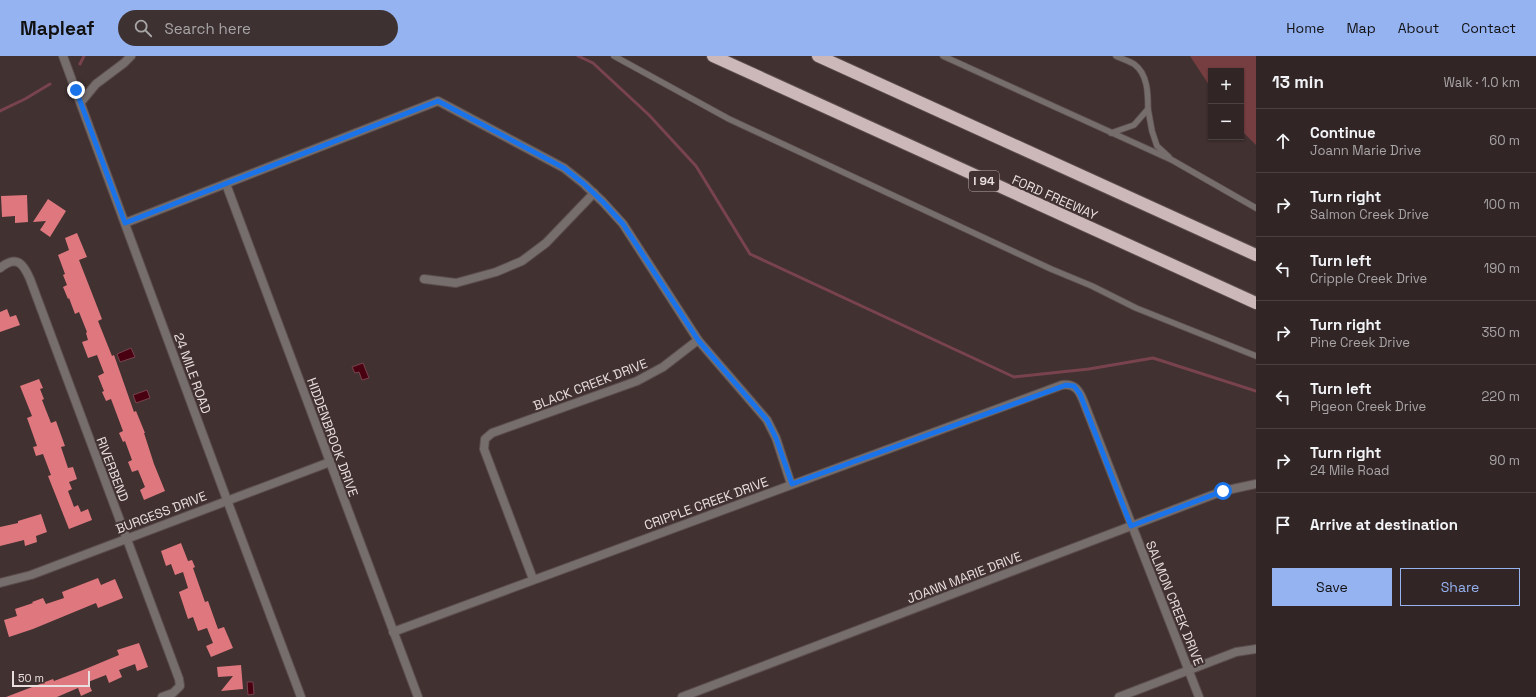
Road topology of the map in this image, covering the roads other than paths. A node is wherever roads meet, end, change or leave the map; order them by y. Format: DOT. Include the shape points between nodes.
graph roads {
  1 [pos="63,56"];
  2 [pos="131,56"];
  3 [pos="614,56"];
  4 [pos="713,56"];
  5 [pos="818,56"];
  6 [pos="943,56"];
  7 [pos="1116,56"];
  8 [pos="80,102"];
  9 [pos="1148,109"];
  10 [pos="1110,133"];
  11 [pos="1172,160"];
  12 [pos="226,184"];
  13 [pos="594,193"];
  14 [pos="1256,208"];
  15 [pos="125,223"];
  16 [pos="1256,255"];
  17 [pos="0,268"];
  18 [pos="424,279"];
  19 [pos="1256,303"];
  20 [pos="698,340"];
  21 [pos="1256,356"];
  22 [pos="1074,386"];
  23 [pos="330,462"];
  24 [pos="792,484"];
  25 [pos="1256,484"];
  26 [pos="227,500"];
  27 [pos="1131,526"];
  28 [pos="126,538"];
  29 [pos="533,579"];
  30 [pos="0,583"];
  31 [pos="393,632"];
  32 [pos="1256,649"];
  33 [pos="1189,670"];
  34 [pos="162,697"];
  35 [pos="301,697"];
  36 [pos="418,697"];
  37 [pos="682,697"];
  38 [pos="1119,697"];
  39 [pos="1199,697"];
  1 -- 8 [label="street, 24 MILE ROAD"];
  2 -- 8 [label="street" via="96,84"];
  3 -- 21 [label="lane" via="728,119 784,146 1136,308"];
  4 -- 19 [label="highway, FORD FREEWAY / I 94"];
  5 -- 16 [label="highway"];
  6 -- 10 [label="lane"];
  7 -- 9 [label="lane" via="1135,65 1143,76 1148,91"];
  8 -- 15 [label="street, 24 MILE ROAD"];
  9 -- 10 [label="lane" via="1134,125"];
  9 -- 11 [label="lane" via="1157,146"];
  10 -- 11 [label="lane"];
  11 -- 14 [label="lane"];
  12 -- 13 [label="street" via="438,101 564,168"];
  12 -- 15 [label="street"];
  12 -- 23 [label="street, HIDDENBROOK DRIVE"];
  13 -- 18 [label="street" via="546,243 522,261 496,272 456,283"];
  13 -- 20 [label="street" via="623,224"];
  15 -- 26 [label="street, 24 MILE ROAD"];
  17 -- 28 [label="street, RIVERBEND" via="10,261 19,262 30,279"];
  20 -- 24 [label="street" via="767,420"];
  20 -- 29 [label="street, BLACK CREEK DRIVE" via="647,377 499,430 485,439 484,449"];
  22 -- 24 [label="street, CRIPPLE CREEK DRIVE" via="1062,385"];
  22 -- 27 [label="street, SALMON CREEK DRIVE" via="1084,404"];
  23 -- 26 [label="street, BURGESS DRIVE"];
  23 -- 31 [label="street, HIDDENBROOK DRIVE"];
  24 -- 29 [label="street, CRIPPLE CREEK DRIVE"];
  25 -- 27 [label="street, JOANN MARIE DRIVE" via="1223,491"];
  26 -- 28 [label="street, BURGESS DRIVE"];
  26 -- 35 [label="street, 24 MILE ROAD"];
  27 -- 33 [label="street, SALMON CREEK DRIVE"];
  27 -- 37 [label="street, JOANN MARIE DRIVE"];
  28 -- 30 [label="street, BURGESS DRIVE" via="30,575"];
  28 -- 34 [label="street, RIVERBEND" via="179,679 180,686 173,693"];
  29 -- 31 [label="street, CRIPPLE CREEK DRIVE"];
  31 -- 36 [label="street, HIDDENBROOK DRIVE"];
  32 -- 33 [label="street" via="1236,652"];
  33 -- 38 [label="street"];
  33 -- 39 [label="street, SALMON CREEK DRIVE"];
}
